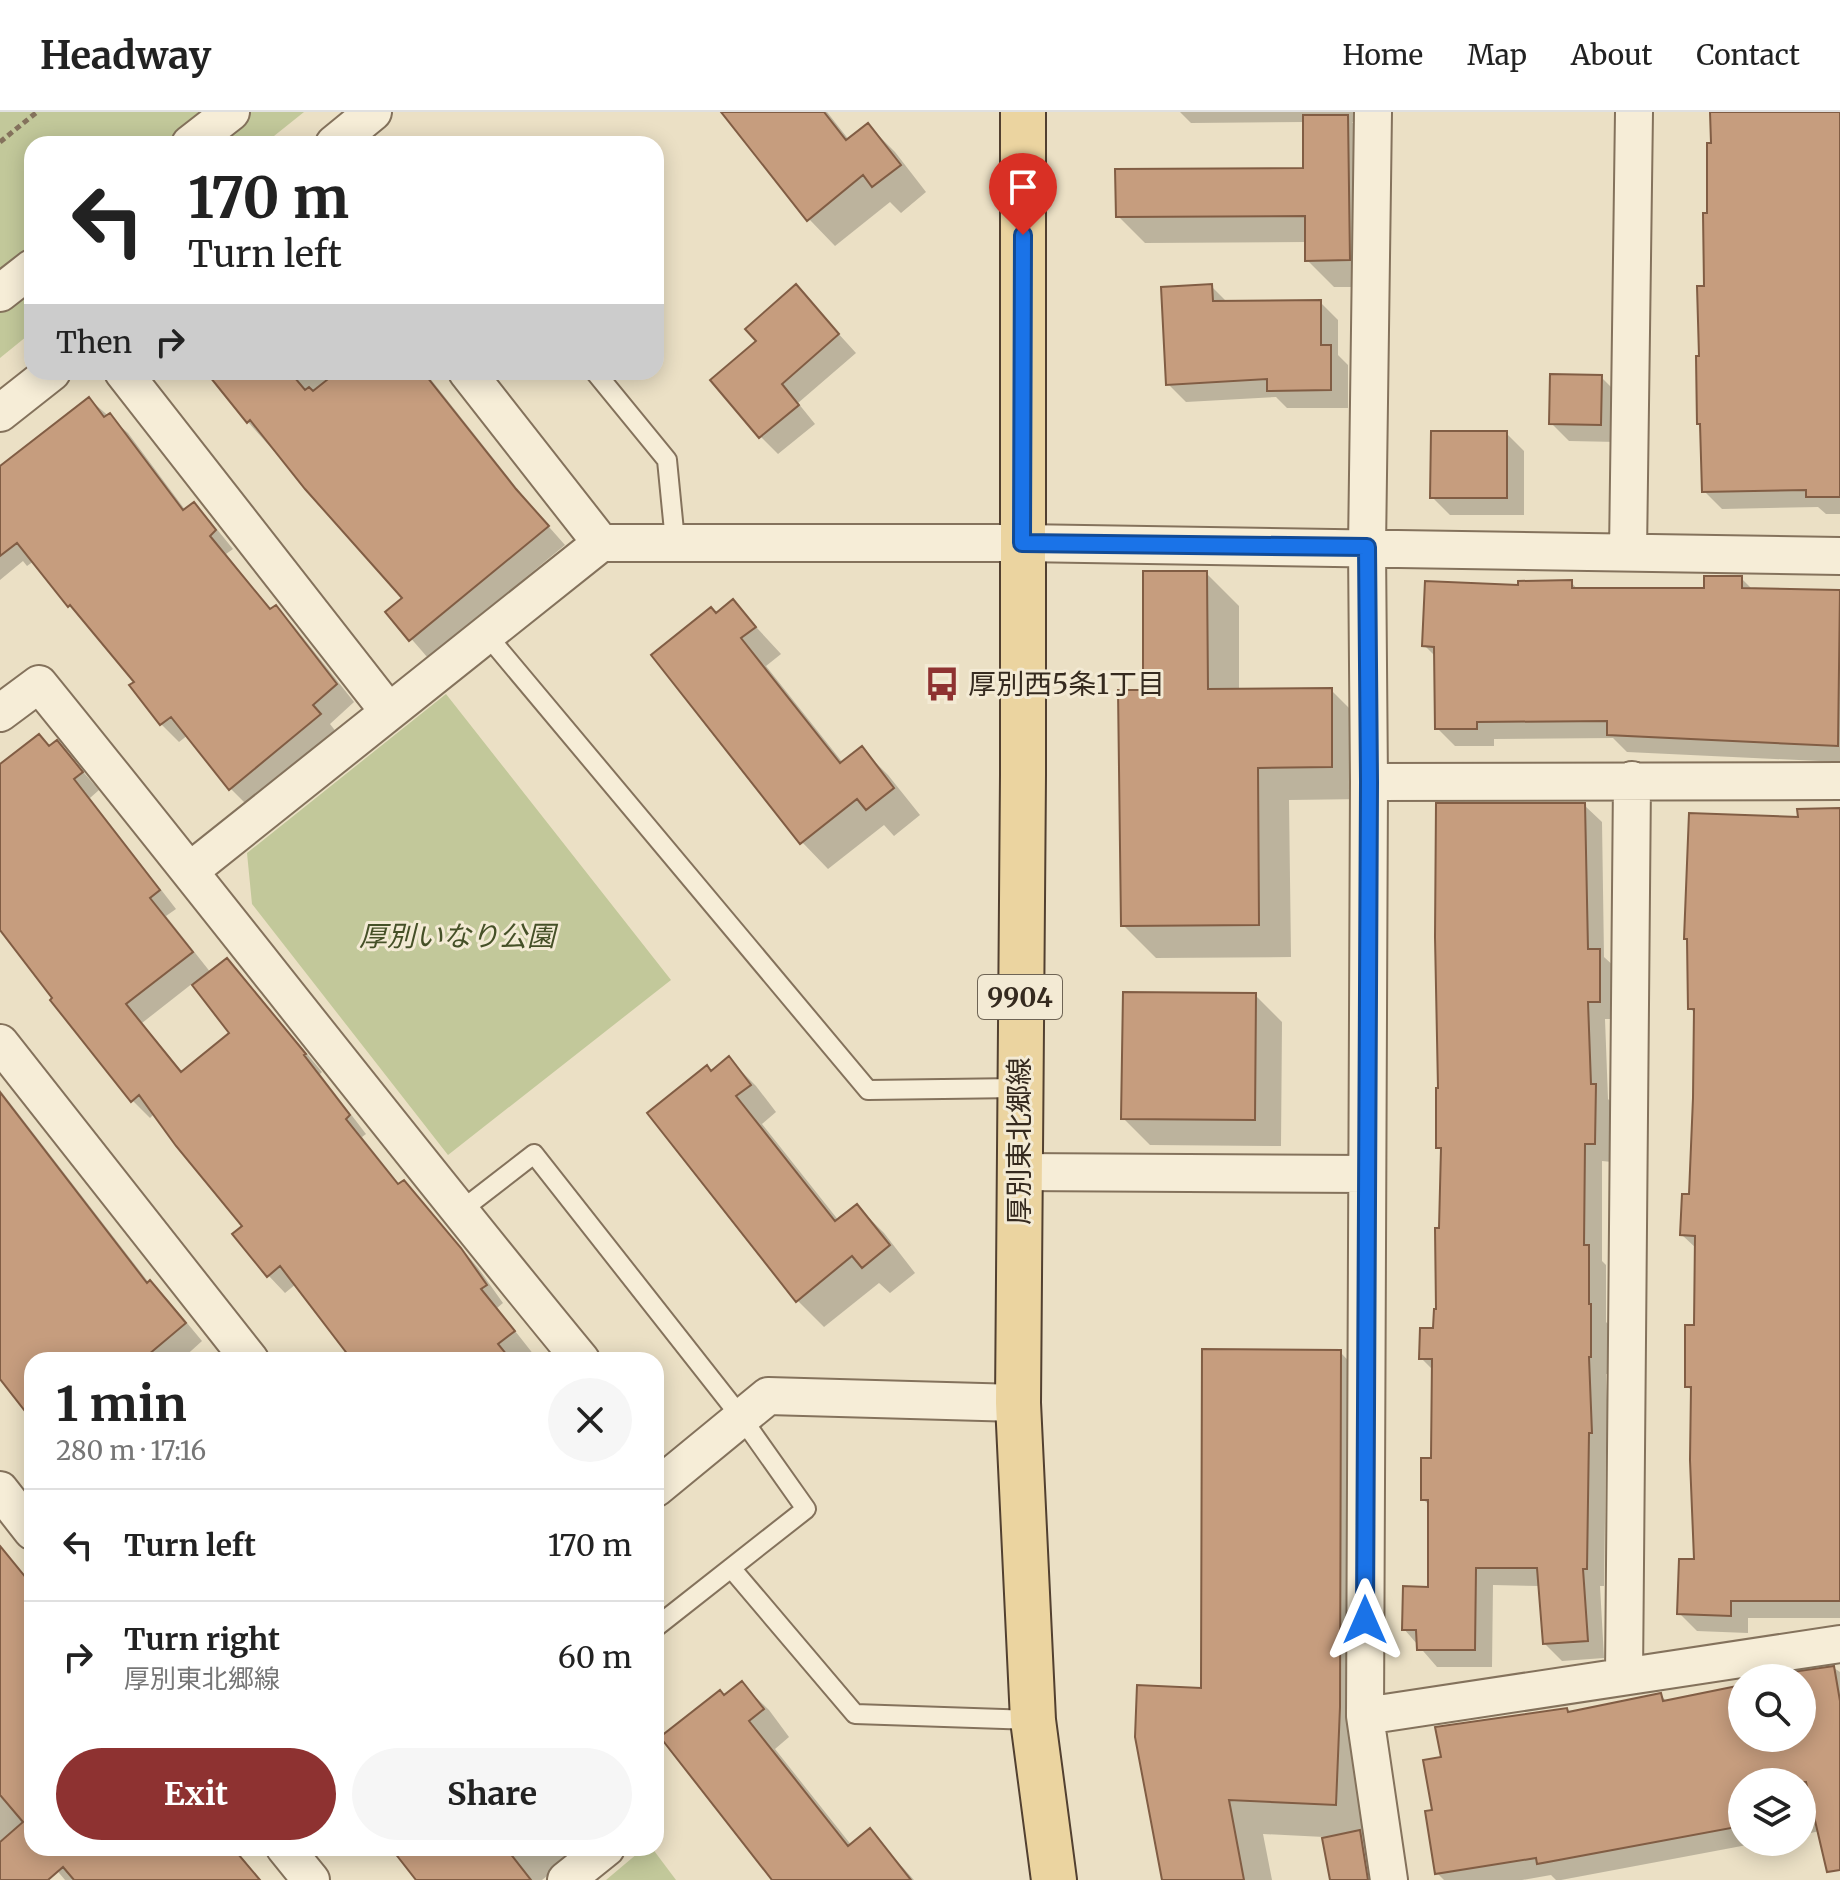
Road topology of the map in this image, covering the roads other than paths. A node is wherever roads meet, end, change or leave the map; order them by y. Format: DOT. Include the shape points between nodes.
graph roads {
  1 [pos="231,112"];
  2 [pos="373,112"];
  3 [pos="1023,112"];
  4 [pos="1373,112"];
  5 [pos="1634,112"];
  6 [pos="200,136"];
  7 [pos="344,136"];
  8 [pos="24,274"];
  9 [pos="0,293"];
  10 [pos="42,380"];
  11 [pos="129,380"];
  12 [pos="473,380"];
  13 [pos="602,380"];
  14 [pos="0,413"];
  15 [pos="675,541"];
  16 [pos="601,543"];
  17 [pos="1022,543"];
  18 [pos="1367,547"];
  19 [pos="1628,552"];
  20 [pos="1840,556"];
  21 [pos="486,634"];
  22 [pos="389,712"];
  23 [pos="0,713"];
  24 [pos="1632,780"];
  25 [pos="1840,781"];
  26 [pos="1369,782"];
  27 [pos="191,870"];
  28 [pos="0,1043"];
  29 [pos="1019,1088"];
  30 [pos="1018,1172"];
  31 [pos="1367,1174"];
  32 [pos="459,1212"];
  33 [pos="233,1352"];
  34 [pos="574,1352"];
  35 [pos="1018,1403"];
  36 [pos="741,1417"];
  37 [pos="664,1469"];
  38 [pos="731,1568"];
  39 [pos="664,1621"];
  40 [pos="1840,1644"];
  41 [pos="1624,1676"];
  42 [pos="1365,1716"];
  43 [pos="1033,1720"];
  44 [pos="292,1856"];
  45 [pos="596,1856"];
  46 [pos="311,1880"];
  47 [pos="566,1880"];
  48 [pos="1054,1880"];
  49 [pos="1389,1880"];
  1 -- 6 [label="street"];
  2 -- 7 [label="street"];
  3 -- 17 [label="main road, 厚別東北郷線 / 9904"];
  4 -- 18 [label="street"];
  5 -- 19 [label="street"];
  8 -- 9 [label="street"];
  10 -- 14 [label="street"];
  11 -- 22 [label="street"];
  12 -- 16 [label="street"];
  13 -- 15 [label="lane" via="667,460"];
  15 -- 16 [label="street"];
  15 -- 17 [label="street"];
  16 -- 21 [label="street"];
  17 -- 18 [label="street"];
  17 -- 29 [label="main road, 厚別東北郷線 / 9904"];
  18 -- 19 [label="street"];
  18 -- 26 [label="street"];
  19 -- 20 [label="street"];
  21 -- 22 [label="street"];
  21 -- 29 [label="lane" via="868,1090"];
  22 -- 27 [label="street"];
  23 -- 27 [label="street" via="39,684"];
  24 -- 25 [label="street"];
  24 -- 26 [label="street"];
  24 -- 41 [label="street"];
  26 -- 31 [label="street"];
  27 -- 32 [label="street"];
  28 -- 33 [label="street"];
  29 -- 30 [label="main road, 厚別東北郷線 / 9904"];
  30 -- 31 [label="street"];
  30 -- 35 [label="main road, 厚別東北郷線 / 9904"];
  31 -- 42 [label="street"];
  32 -- 34 [label="street"];
  32 -- 36 [label="lane" via="534,1154"];
  35 -- 36 [label="street" via="768,1396"];
  35 -- 43 [label="main road, 厚別東北郷線 / 9904"];
  36 -- 37 [label="street"];
  36 -- 38 [label="lane" via="806,1509"];
  38 -- 39 [label="lane"];
  38 -- 43 [label="lane" via="855,1714"];
  40 -- 41 [label="street"];
  41 -- 42 [label="street"];
  42 -- 49 [label="street"];
  43 -- 48 [label="main road, 厚別東北郷線 / 9904"];
  44 -- 46 [label="street"];
  45 -- 47 [label="street"];
}
